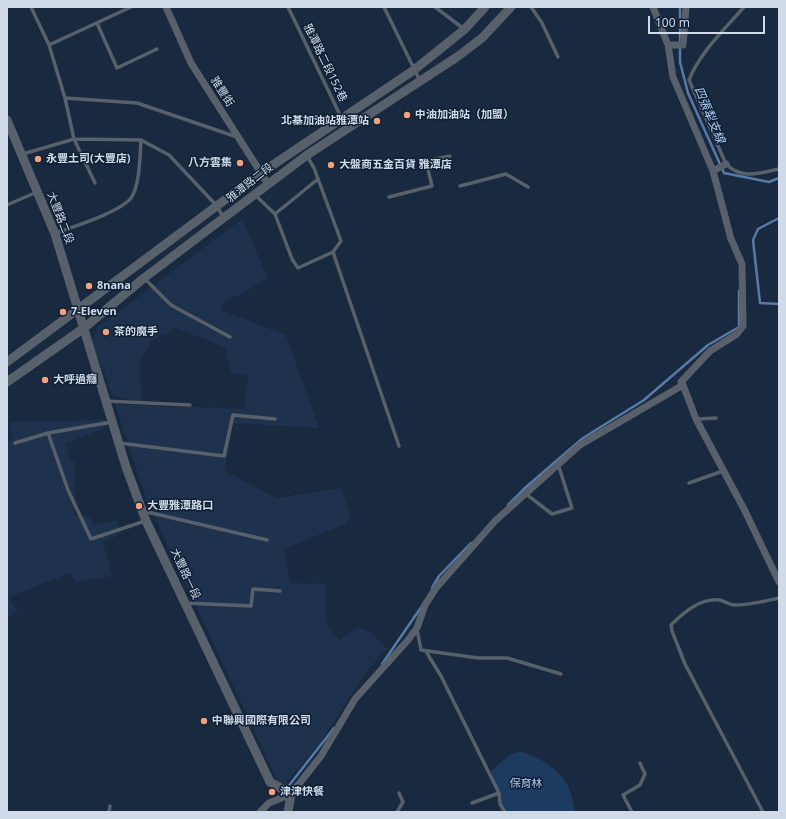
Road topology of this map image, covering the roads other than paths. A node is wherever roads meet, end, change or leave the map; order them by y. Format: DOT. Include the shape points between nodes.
graph roads {
  1 [pos="31,7"];
  2 [pos="131,7"];
  3 [pos="166,7"];
  4 [pos="288,7"];
  5 [pos="384,7"];
  6 [pos="435,7"];
  7 [pos="485,7"];
  8 [pos="511,7"];
  9 [pos="531,7"];
  10 [pos="653,7"];
  11 [pos="686,7"];
  12 [pos="744,7"];
  13 [pos="96,23"];
  14 [pos="465,30"];
  15 [pos="49,45"];
  16 [pos="668,45"];
  17 [pos="157,49"];
  18 [pos="558,57"];
  19 [pos="414,70"];
  20 [pos="421,82"];
  21 [pos="65,98"];
  22 [pos="341,117"];
  23 [pos="7,120"];
  24 [pos="349,126"];
  25 [pos="238,137"];
  26 [pos="74,139"];
  27 [pos="141,140"];
  28 [pos="22,154"];
  29 [pos="307,155"];
  30 [pos="450,156"];
  31 [pos="726,164"];
  32 [pos="779,169"];
  33 [pos="713,171"];
  34 [pos="261,173"];
  35 [pos="318,179"];
  36 [pos="95,183"];
  37 [pos="268,184"];
  38 [pos="460,186"];
  39 [pos="528,187"];
  40 [pos="37,192"];
  41 [pos="255,195"];
  42 [pos="389,197"];
  43 [pos="7,205"];
  44 [pos="216,205"];
  45 [pos="275,214"];
  46 [pos="224,218"];
  47 [pos="55,234"];
  48 [pos="333,252"];
  49 [pos="144,278"];
  50 [pos="78,308"];
  51 [pos="84,328"];
  52 [pos="230,337"];
  53 [pos="7,362"];
  54 [pos="7,382"];
  55 [pos="683,385"];
  56 [pos="105,401"];
  57 [pos="190,405"];
  58 [pos="716,418"];
  59 [pos="275,419"];
  60 [pos="696,419"];
  61 [pos="112,422"];
  62 [pos="48,433"];
  63 [pos="118,442"];
  64 [pos="15,443"];
  65 [pos="399,446"];
  66 [pos="558,463"];
  67 [pos="723,471"];
  68 [pos="689,483"];
  69 [pos="524,493"];
  70 [pos="142,510"];
  71 [pos="146,521"];
  72 [pos="267,540"];
  73 [pos="779,581"];
  74 [pos="280,591"];
  75 [pos="779,598"];
  76 [pos="185,603"];
  77 [pos="417,628"];
  78 [pos="427,653"];
  79 [pos="561,674"];
  80 [pos="640,763"];
  81 [pos="399,793"];
  82 [pos="499,793"];
  83 [pos="291,794"];
  84 [pos="472,803"];
  85 [pos="110,806"];
  86 [pos="109,812"];
  87 [pos="260,812"];
  88 [pos="288,812"];
  89 [pos="397,812"];
  90 [pos="505,812"];
  91 [pos="632,812"];
  92 [pos="763,812"];
  1 -- 15 [label="lane"];
  2 -- 13 [label="lane"];
  3 -- 25 [label="street, 雅豐街" via="191,64"];
  4 -- 22 [label="lane, 雅潭路二段152巷"];
  5 -- 19 [label="lane"];
  6 -- 14 [label="lane"];
  7 -- 14 [label="street, 雅潭路二段"];
  8 -- 20 [label="street, 雅潭路二段" via="482,38"];
  9 -- 18 [label="lane" via="542,23"];
  10 -- 16 [label="street"];
  11 -- 16 [label="street" via="683,46"];
  12 -- 31 [label="lane" via="692,71 689,80"];
  13 -- 15 [label="lane"];
  13 -- 17 [label="lane" via="117,68"];
  14 -- 19 [label="street, 雅潭路二段"];
  15 -- 21 [label="lane"];
  16 -- 33 [label="street" via="673,78"];
  19 -- 20 [label="lane"];
  19 -- 22 [label="street, 雅潭路二段"];
  20 -- 24 [label="street, 雅潭路二段"];
  21 -- 25 [label="lane" via="137,103"];
  21 -- 26 [label="lane"];
  22 -- 24 [label="lane, 雅潭路二段152巷"];
  22 -- 34 [label="street, 雅潭路二段"];
  23 -- 28 [label="street, 大豐路二段"];
  24 -- 29 [label="street, 雅潭路二段"];
  25 -- 34 [label="street, 雅豐街"];
  26 -- 27 [label="lane"];
  26 -- 28 [label="lane"];
  26 -- 36 [label="lane"];
  27 -- 44 [label="lane" via="169,156"];
  27 -- 47 [label="lane" via="137,185 132,198 115,210"];
  28 -- 40 [label="street, 大豐路二段"];
  29 -- 35 [label="lane"];
  29 -- 37 [label="street, 雅潭路二段"];
  30 -- 42 [label="lane" via="426,161 432,186"];
  31 -- 32 [label="lane" via="733,172 750,175"];
  31 -- 33 [label="street"];
  33 -- 55 [label="street" via="731,239 742,264 743,326 737,334 710,351 681,382"];
  34 -- 37 [label="street, 雅豐街"];
  34 -- 44 [label="street, 雅潭路二段"];
  35 -- 45 [label="lane"];
  35 -- 48 [label="lane" via="341,241"];
  37 -- 41 [label="street, 雅潭路二段"];
  38 -- 39 [label="lane" via="506,174"];
  40 -- 43 [label="lane"];
  40 -- 47 [label="street, 大豐路二段"];
  41 -- 45 [label="lane"];
  41 -- 46 [label="street, 雅潭路二段"];
  44 -- 46 [label="lane"];
  44 -- 50 [label="street, 雅潭路二段"];
  45 -- 48 [label="lane" via="298,268"];
  46 -- 49 [label="street, 雅潭路二段"];
  47 -- 50 [label="street, 大豐路二段"];
  48 -- 65 [label="lane"];
  49 -- 51 [label="street, 雅潭路二段"];
  49 -- 52 [label="lane" via="171,305"];
  50 -- 51 [label="street, 大豐路二段"];
  50 -- 53 [label="street, 雅潭路二段"];
  51 -- 54 [label="street, 雅潭路二段"];
  51 -- 56 [label="street, 大豐路一段"];
  55 -- 60 [label="street"];
  55 -- 66 [label="street" via="580,445"];
  56 -- 57 [label="lane"];
  56 -- 61 [label="street, 大豐路一段"];
  58 -- 60 [label="lane"];
  59 -- 63 [label="lane" via="232,416 224,456"];
  60 -- 67 [label="street"];
  61 -- 62 [label="lane"];
  61 -- 63 [label="street, 大豐路一段"];
  62 -- 64 [label="lane"];
  62 -- 71 [label="lane" via="68,490 91,539"];
  63 -- 70 [label="street, 大豐路一段"];
  66 -- 69 [label="street"];
  66 -- 69 [label="lane" via="572,508 552,514"];
  67 -- 68 [label="lane"];
  67 -- 73 [label="street"];
  69 -- 77 [label="street" via="495,521 436,588 425,605"];
  70 -- 71 [label="street, 大豐路一段"];
  70 -- 72 [label="lane"];
  71 -- 76 [label="street, 大豐路一段"];
  74 -- 76 [label="lane" via="253,589 251,606"];
  75 -- 92 [label="lane" via="741,605 710,600 682,613 671,625 685,664"];
  76 -- 83 [label="street, 大豐路一段" via="270,782"];
  77 -- 78 [label="lane" via="421,650"];
  77 -- 83 [label="street" via="355,699 321,756"];
  78 -- 79 [label="lane" via="507,658"];
  78 -- 82 [label="lane"];
  80 -- 91 [label="lane" via="645,774 640,785 623,795"];
  81 -- 89 [label="lane" via="403,802"];
  82 -- 84 [label="lane"];
  82 -- 90 [label="lane" via="500,804"];
  83 -- 87 [label="street" via="269,803"];
  83 -- 88 [label="street"];
  85 -- 86 [label="lane"];
}
